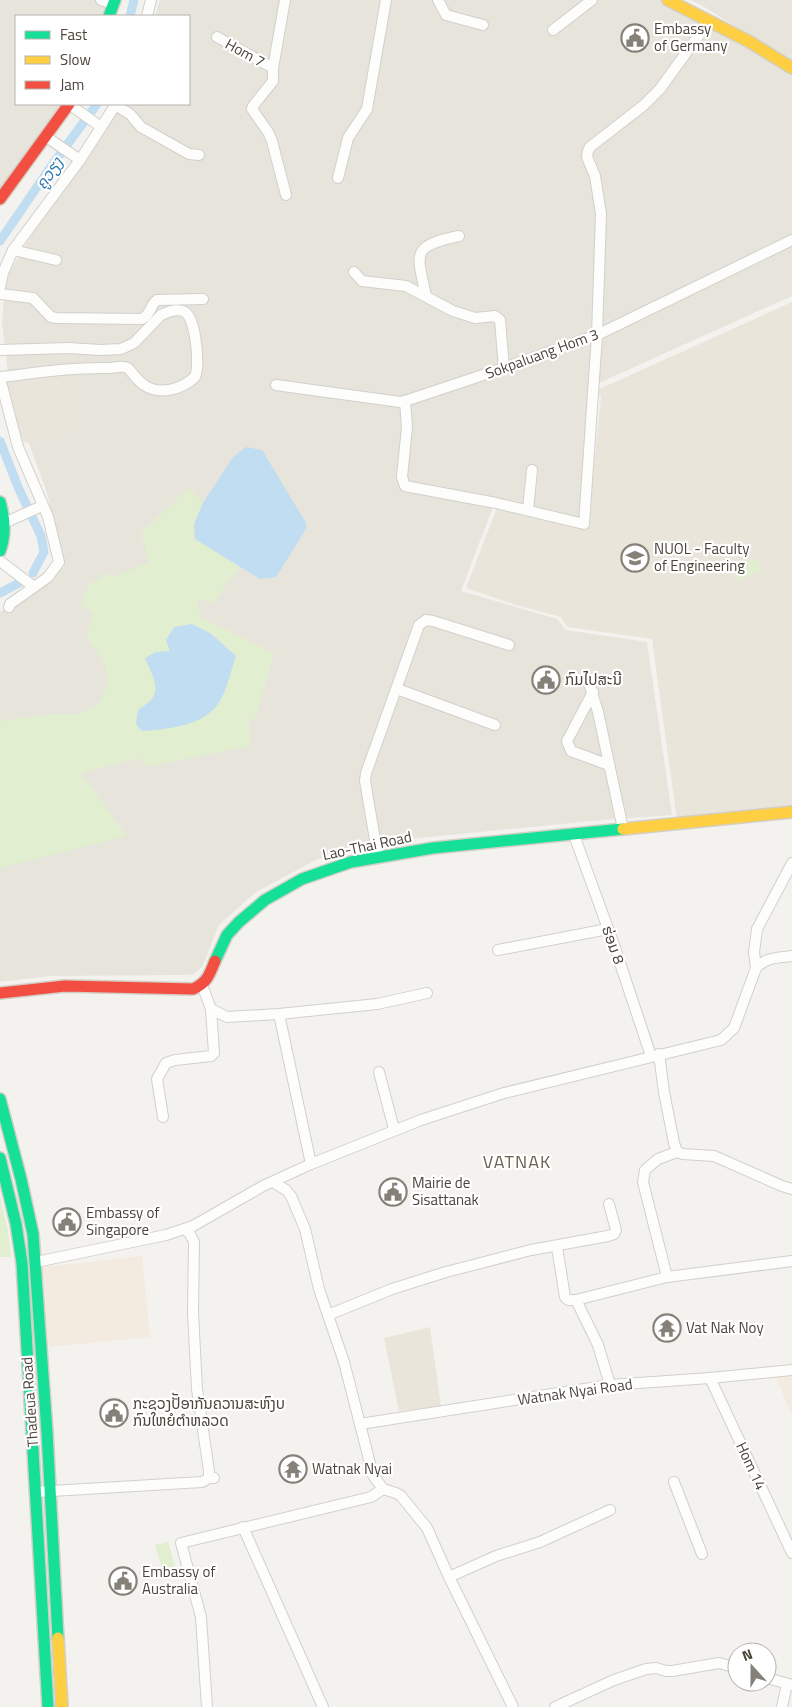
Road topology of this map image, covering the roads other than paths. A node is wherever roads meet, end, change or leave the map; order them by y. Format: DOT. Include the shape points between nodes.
graph roads {
  1 [pos="101,0"];
  2 [pos="152,0"];
  3 [pos="286,0"];
  4 [pos="386,0"];
  5 [pos="438,0"];
  6 [pos="592,0"];
  7 [pos="668,0"];
  8 [pos="115,2"];
  9 [pos="109,15"];
  10 [pos="147,15"];
  11 [pos="709,21"];
  12 [pos="482,25"];
  13 [pos="553,30"];
  14 [pos="217,37"];
  15 [pos="273,68"];
  16 [pos="792,68"];
  17 [pos="71,105"];
  18 [pos="115,105"];
  19 [pos="117,105"];
  20 [pos="98,125"];
  21 [pos="47,138"];
  22 [pos="199,156"];
  23 [pos="78,158"];
  24 [pos="338,178"];
  25 [pos="286,196"];
  26 [pos="0,199"];
  27 [pos="459,236"];
  28 [pos="792,240"];
  29 [pos="13,250"];
  30 [pos="56,260"];
  31 [pos="354,272"];
  32 [pos="0,287"];
  33 [pos="0,294"];
  34 [pos="426,296"];
  35 [pos="203,299"];
  36 [pos="597,335"];
  37 [pos="0,350"];
  38 [pos="504,368"];
  39 [pos="0,378"];
  40 [pos="276,385"];
  41 [pos="1,396"];
  42 [pos="405,401"];
  43 [pos="532,470"];
  44 [pos="0,502"];
  45 [pos="39,507"];
  46 [pos="528,510"];
  47 [pos="8,522"];
  48 [pos="0,551"];
  49 [pos="0,561"];
  50 [pos="34,587"];
  51 [pos="9,607"];
  52 [pos="510,645"];
  53 [pos="587,677"];
  54 [pos="397,689"];
  55 [pos="592,692"];
  56 [pos="495,725"];
  57 [pos="609,765"];
  58 [pos="792,812"];
  59 [pos="624,829"];
  60 [pos="574,835"];
  61 [pos="378,857"];
  62 [pos="792,863"];
  63 [pos="608,929"];
  64 [pos="498,950"];
  65 [pos="792,956"];
  66 [pos="756,968"];
  67 [pos="202,985"];
  68 [pos="0,993"];
  69 [pos="428,993"];
  70 [pos="211,1010"];
  71 [pos="279,1014"];
  72 [pos="655,1055"];
  73 [pos="379,1072"];
  74 [pos="0,1099"];
  75 [pos="163,1117"];
  76 [pos="394,1129"];
  77 [pos="677,1152"];
  78 [pos="0,1158"];
  79 [pos="311,1164"];
  80 [pos="273,1182"];
  81 [pos="792,1189"];
  82 [pos="609,1204"];
  83 [pos="185,1229"];
  84 [pos="557,1247"];
  85 [pos="792,1261"];
  86 [pos="36,1262"];
  87 [pos="22,1263"];
  88 [pos="668,1277"];
  89 [pos="576,1300"];
  90 [pos="328,1315"];
  91 [pos="42,1348"];
  92 [pos="26,1349"];
  93 [pos="792,1370"];
  94 [pos="710,1378"];
  95 [pos="610,1385"];
  96 [pos="360,1424"];
  97 [pos="674,1482"];
  98 [pos="383,1489"];
  99 [pos="50,1491"];
  100 [pos="35,1492"];
  101 [pos="610,1510"];
  102 [pos="243,1526"];
  103 [pos="792,1553"];
  104 [pos="702,1554"];
  105 [pos="449,1577"];
  106 [pos="727,1665"];
  107 [pos="777,1681"];
  108 [pos="789,1685"];
  109 [pos="48,1707"];
  110 [pos="62,1707"];
  111 [pos="207,1707"];
  112 [pos="322,1707"];
  113 [pos="513,1707"];
  114 [pos="555,1707"];
  115 [pos="782,1707"];
  1 -- 8 [label="street"];
  2 -- 10 [label="street"];
  3 -- 15 [label="street"];
  4 -- 24 [label="street" via="367,109 348,138"];
  5 -- 12 [label="street" via="446,15"];
  6 -- 13 [label="street"];
  7 -- 11 [label="main road"];
  8 -- 9 [label="main road"];
  11 -- 16 [label="main road"];
  11 -- 36 [label="street" via="660,89 588,151 601,214"];
  14 -- 15 [label="street, Hom 7"];
  15 -- 25 [label="street" via="272,83 252,109 272,141"];
  17 -- 20 [label="street"];
  17 -- 21 [label="main road"];
  18 -- 20 [label="street"];
  19 -- 22 [label="street" via="142,127 189,154"];
  20 -- 23 [label="street"];
  21 -- 23 [label="street"];
  21 -- 26 [label="main road"];
  23 -- 29 [label="street"];
  27 -- 34 [label="street" via="430,244 419,255"];
  28 -- 36 [label="street, Sokpaluang Hom 3"];
  29 -- 30 [label="street"];
  29 -- 32 [label="street"];
  31 -- 34 [label="street" via="362,281 406,286"];
  33 -- 35 [label="street" via="34,298 51,317 65,318 142,319 148,316 158,300"];
  34 -- 38 [label="street" via="453,311 475,318 495,316 500,320"];
  36 -- 38 [label="street, Sokpaluang Hom 3"];
  36 -- 46 [label="street" via="584,524"];
  37 -- 39 [label="street" via="122,349 134,343 162,315 182,311 187,314 192,327 198,360 195,378 180,388 166,390 146,386 124,366"];
  38 -- 42 [label="street, Sokpaluang Hom 3"];
  39 -- 41 [label="street"];
  40 -- 42 [label="street, Sokpaluang Hom 3"];
  41 -- 45 [label="street"];
  42 -- 46 [label="street" via="407,427 402,477 405,486"];
  43 -- 46 [label="street"];
  44 -- 47 [label="main road"];
  45 -- 47 [label="street"];
  45 -- 50 [label="street" via="48,517 59,562 48,577"];
  47 -- 48 [label="main road"];
  49 -- 50 [label="street"];
  50 -- 51 [label="street"];
  52 -- 54 [label="street" via="426,620 419,625"];
  53 -- 55 [label="street"];
  54 -- 56 [label="street"];
  54 -- 61 [label="street" via="366,773"];
  55 -- 57 [label="street"];
  55 -- 57 [label="street" via="567,741 568,746 571,751"];
  57 -- 59 [label="street"];
  58 -- 59 [label="main road, Lao-Thai Road"];
  59 -- 60 [label="main road, Lao-Thai Road"];
  60 -- 61 [label="main road, Lao-Thai Road" via="433,848"];
  60 -- 63 [label="street, ຮ່ອມ 8"];
  61 -- 67 [label="main road, Lao-Thai Road" via="351,862 302,879 258,905 228,935"];
  62 -- 66 [label="street" via="757,929"];
  63 -- 64 [label="street"];
  63 -- 72 [label="street, ຮ່ອມ 8"];
  65 -- 66 [label="street" via="765,960"];
  66 -- 72 [label="street" via="730,1033 720,1040"];
  67 -- 68 [label="main road" via="187,990 65,986"];
  67 -- 70 [label="street"];
  69 -- 71 [label="street" via="377,1004"];
  70 -- 71 [label="street" via="227,1017"];
  70 -- 75 [label="street" via="214,1053 170,1061 157,1078"];
  71 -- 79 [label="street"];
  72 -- 76 [label="street" via="504,1093"];
  72 -- 77 [label="street, ຮ່ອມ 8"];
  73 -- 76 [label="street"];
  74 -- 86 [label="main road, Thadeua Road" via="24,1194"];
  76 -- 79 [label="street"];
  77 -- 81 [label="street" via="714,1156"];
  77 -- 88 [label="street" via="658,1159 645,1170 643,1182"];
  78 -- 87 [label="main road, Thadeua Road"];
  79 -- 80 [label="street"];
  80 -- 83 [label="street"];
  80 -- 90 [label="street" via="286,1190 295,1204"];
  82 -- 84 [label="street" via="616,1230 614,1234"];
  83 -- 86 [label="street"];
  83 -- 99 [label="street" via="194,1242 197,1389 211,1478 202,1482"];
  84 -- 89 [label="street" via="565,1297"];
  84 -- 90 [label="street" via="531,1250 446,1272 392,1289"];
  85 -- 88 [label="street"];
  86 -- 87 [label="main road"];
  86 -- 91 [label="main road, Thadeua Road"];
  87 -- 92 [label="main road, Thadeua Road"];
  88 -- 89 [label="street"];
  89 -- 95 [label="street" via="598,1345"];
  90 -- 96 [label="street"];
  91 -- 92 [label="main road"];
  91 -- 99 [label="main road, Thadeua Road"];
  92 -- 100 [label="main road, Thadeua Road"];
  93 -- 94 [label="street, Watnak Nyai Road"];
  94 -- 95 [label="street, Watnak Nyai Road"];
  94 -- 103 [label="street, Hom 14"];
  95 -- 96 [label="street, Watnak Nyai Road"];
  96 -- 98 [label="street" via="363,1456"];
  97 -- 104 [label="street"];
  98 -- 102 [label="street" via="371,1497"];
  98 -- 105 [label="street" via="401,1496 427,1528"];
  99 -- 100 [label="street"];
  99 -- 110 [label="main road, Thadeua Road"];
  100 -- 109 [label="main road, Thadeua Road"];
  101 -- 105 [label="street" via="540,1542 496,1556"];
  102 -- 111 [label="street" via="181,1543 201,1618"];
  102 -- 112 [label="street"];
  105 -- 113 [label="street"];
  106 -- 114 [label="street" via="719,1663 672,1671 646,1669"];
  107 -- 108 [label="street"];
  108 -- 115 [label="street"];
}
